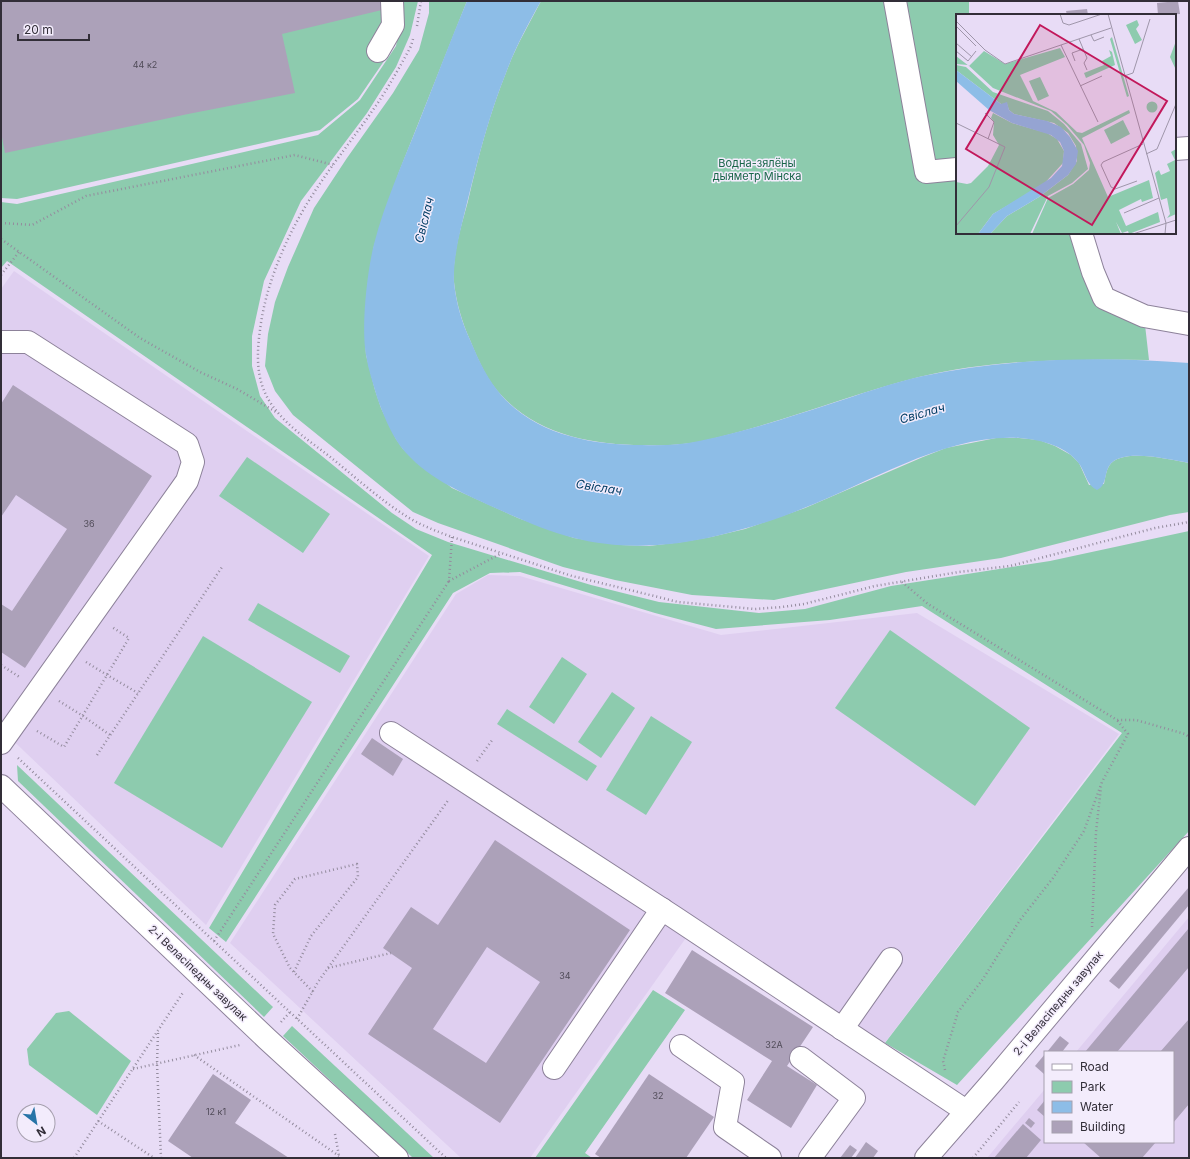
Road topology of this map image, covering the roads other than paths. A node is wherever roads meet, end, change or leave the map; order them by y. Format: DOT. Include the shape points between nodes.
graph roads {
  1 [pos="392,1"];
  2 [pos="895,1"];
  3 [pos="378,51"];
  4 [pos="1189,148"];
  5 [pos="1176,149"];
  6 [pos="956,169"];
  7 [pos="1082,234"];
  8 [pos="1189,324"];
  9 [pos="1,342"];
  10 [pos="391,733"];
  11 [pos="1,742"];
  12 [pos="4,795"];
  13 [pos="1189,848"];
  14 [pos="662,909"];
  15 [pos="891,959"];
  16 [pos="842,1029"];
  17 [pos="681,1046"];
  18 [pos="801,1058"];
  19 [pos="554,1068"];
  20 [pos="957,1106"];
  21 [pos="397,1158"];
  22 [pos="770,1158"];
  23 [pos="810,1158"];
  24 [pos="926,1158"];
  1 -- 3 [label="street" via="393,25"];
  2 -- 6 [label="street" via="926,172"];
  4 -- 5 [label="street"];
  7 -- 8 [label="street" via="1093,272 1104,298 1144,316"];
  9 -- 11 [label="street" via="28,342 187,444 194,462 187,481"];
  10 -- 14 [label="street"];
  12 -- 21 [label="street, 2-і Веласіпедны завулак"];
  13 -- 20 [label="street, 2-і Веласіпедны завулак"];
  14 -- 16 [label="street"];
  14 -- 19 [label="street"];
  15 -- 16 [label="street"];
  16 -- 20 [label="street"];
  17 -- 22 [label="street" via="733,1082 725,1127"];
  18 -- 23 [label="street" via="854,1098"];
  20 -- 24 [label="street, 2-і Веласіпедны завулак"];
}
